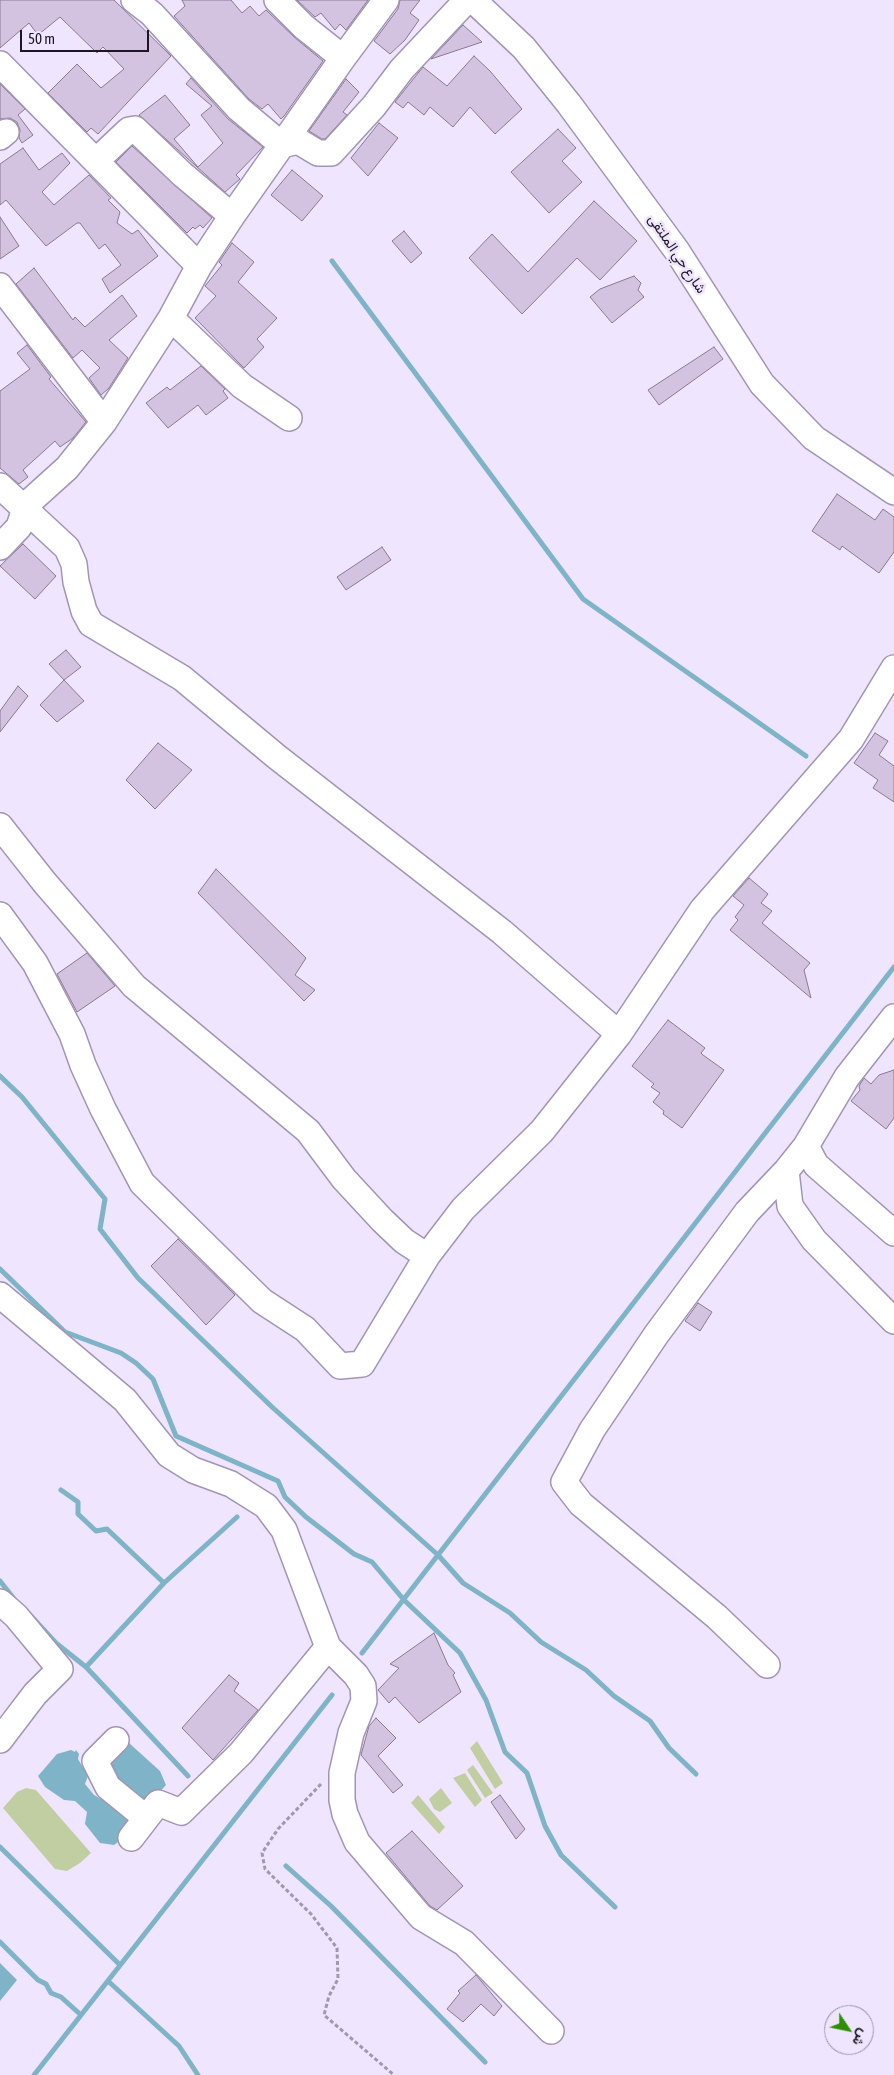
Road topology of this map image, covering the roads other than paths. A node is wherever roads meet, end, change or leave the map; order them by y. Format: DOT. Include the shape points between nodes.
graph roads {
  1 [pos="134,0"];
  2 [pos="277,0"];
  3 [pos="386,0"];
  4 [pos="467,0"];
  5 [pos="473,0"];
  6 [pos="343,58"];
  7 [pos="0,64"];
  8 [pos="282,145"];
  9 [pos="96,161"];
  10 [pos="232,216"];
  11 [pos="199,266"];
  12 [pos="3,295"];
  13 [pos="171,318"];
  14 [pos="288,418"];
  15 [pos="104,422"];
  16 [pos="0,486"];
  17 [pos="894,492"];
  18 [pos="23,510"];
  19 [pos="0,547"];
  20 [pos="894,668"];
  21 [pos="0,826"];
  22 [pos="0,915"];
  23 [pos="894,1018"];
  24 [pos="619,1034"];
  25 [pos="806,1146"];
  26 [pos="786,1171"];
  27 [pos="894,1233"];
  28 [pos="427,1256"];
  29 [pos="0,1295"];
  30 [pos="894,1322"];
  31 [pos="0,1602"];
  32 [pos="328,1647"];
  33 [pos="767,1666"];
  34 [pos="0,1740"];
  35 [pos="116,1740"];
  36 [pos="146,1818"];
  37 [pos="131,1838"];
  38 [pos="551,2030"];
  1 -- 8 [label="street" via="152,14 239,109"];
  2 -- 6 [label="street"];
  3 -- 6 [label="street"];
  4 -- 8 [label="street" via="402,69 374,106 331,153 318,153 298,141"];
  5 -- 17 [label="street, شارع حي الملتقى" via="524,48 569,104 677,251 762,384 814,438"];
  6 -- 8 [label="street"];
  7 -- 9 [label="street"];
  8 -- 10 [label="street"];
  9 -- 10 [label="street" via="135,129"];
  9 -- 11 [label="street"];
  10 -- 11 [label="street"];
  11 -- 13 [label="street"];
  12 -- 15 [label="street"];
  13 -- 14 [label="street" via="242,386"];
  13 -- 15 [label="street"];
  15 -- 18 [label="street" via="67,468"];
  16 -- 18 [label="street"];
  18 -- 19 [label="street" via="19,528"];
  18 -- 24 [label="street" via="67,548 90,624 182,678 277,757 502,932"];
  20 -- 24 [label="street" via="851,739 702,910"];
  21 -- 28 [label="street" via="134,986 308,1131 344,1179 382,1220 404,1241"];
  22 -- 28 [label="street" via="36,963 72,1034 103,1108 142,1183 262,1301 305,1329 340,1366 362,1364"];
  23 -- 25 [label="street" via="847,1077"];
  24 -- 28 [label="street" via="542,1131 463,1209"];
  25 -- 26 [label="street"];
  25 -- 27 [label="street" via="816,1165"];
  26 -- 30 [label="street" via="790,1206 814,1240"];
  26 -- 33 [label="street" via="747,1212 662,1327 592,1430 564,1482 581,1504 717,1617"];
  29 -- 32 [label="street" via="125,1400 168,1455 193,1470 231,1484 266,1506 284,1530"];
  31 -- 34 [label="street" via="16,1616 60,1669"];
  32 -- 36 [label="street" via="241,1753 181,1812 158,1803"];
  32 -- 38 [label="street" via="363,1686 362,1708 347,1746 342,1772 345,1814 354,1835 366,1854 421,1917 464,1943"];
  35 -- 36 [label="street" via="95,1761 108,1787"];
  36 -- 37 [label="street"];
}
